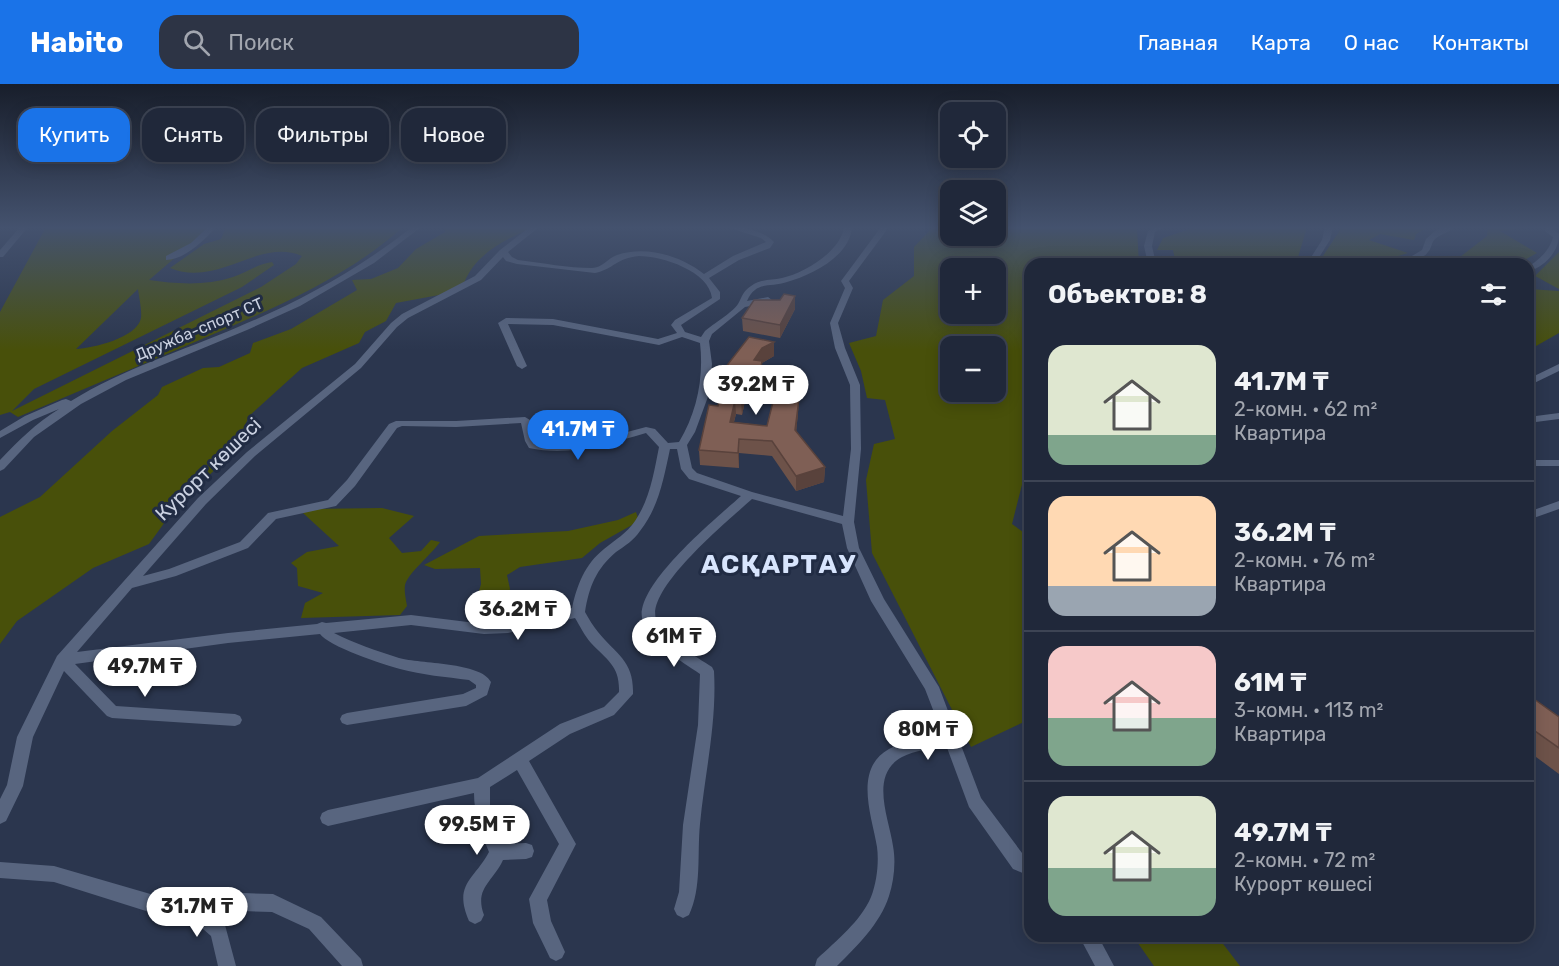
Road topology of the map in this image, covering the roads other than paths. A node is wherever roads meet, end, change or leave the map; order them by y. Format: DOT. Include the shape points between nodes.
graph roads {
  1 [pos="358,268"];
  2 [pos="490,268"];
  3 [pos="570,268"];
  4 [pos="605,268"];
  5 [pos="688,268"];
  6 [pos="719,268"];
  7 [pos="807,268"];
  8 [pos="854,268"];
  9 [pos="705,277"];
  10 [pos="768,300"];
  11 [pos="742,305"];
  12 [pos="682,333"];
  13 [pos="704,341"];
  14 [pos="522,366"];
  15 [pos="1556,371"];
  16 [pos="1534,380"];
  17 [pos="106,386"];
  18 [pos="1559,416"];
  19 [pos="1534,419"];
  20 [pos="0,435"];
  21 [pos="682,445"];
  22 [pos="665,446"];
  23 [pos="1534,463"];
  24 [pos="1559,463"];
  25 [pos="0,467"];
  26 [pos="750,495"];
  27 [pos="1559,505"];
  28 [pos="1534,514"];
  29 [pos="848,522"];
  30 [pos="127,586"];
  31 [pos="578,612"];
  32 [pos="322,627"];
  33 [pos="62,660"];
  34 [pos="347,719"];
  35 [pos="235,720"];
  36 [pos="950,738"];
  37 [pos="519,759"];
  38 [pos="482,784"];
  39 [pos="0,816"];
  40 [pos="328,818"];
  41 [pos="526,851"];
  42 [pos="498,852"];
  43 [pos="1024,866"];
  44 [pos="0,870"];
  45 [pos="171,909"];
  46 [pos="683,909"];
  47 [pos="475,915"];
  48 [pos="1091,942"];
  49 [pos="556,952"];
  50 [pos="227,966"];
  51 [pos="354,966"];
  52 [pos="824,966"];
  53 [pos="1105,966"];
  1 -- 17 [label="street, Дружба-спорт СТ" via="295,304"];
  2 -- 30 [label="street, Курорт көшесі" via="469,284 394,325 358,366 251,454 202,501"];
  3 -- 4 [label="street"];
  5 -- 9 [label="street"];
  6 -- 9 [label="street"];
  7 -- 11 [label="street" via="783,281 765,282 754,288 745,295"];
  8 -- 29 [label="street" via="845,280 849,288 834,323 855,385 856,449"];
  9 -- 12 [label="street" via="715,288 716,299 678,322"];
  10 -- 11 [label="street"];
  11 -- 13 [label="street" via="708,333"];
  12 -- 13 [label="street"];
  12 -- 14 [label="street" via="659,342 554,322 506,321 502,323 505,332"];
  13 -- 21 [label="street" via="704,394"];
  15 -- 16 [label="street"];
  17 -- 20 [label="street"];
  17 -- 25 [label="street, Дружба-спорт СТ" via="33,432"];
  18 -- 19 [label="street"];
  21 -- 22 [label="street"];
  21 -- 26 [label="street" via="687,469 693,476"];
  22 -- 30 [label="street" via="646,430 582,447 556,448 533,446 525,420 400,423 393,426 332,503 272,516 244,545"];
  22 -- 31 [label="street" via="648,509 631,535 602,556 587,577"];
  23 -- 24 [label="street"];
  26 -- 29 [label="street"];
  26 -- 46 [label="street" via="677,562 662,580 648,613 667,643 707,671 704,744 692,815 687,903"];
  27 -- 28 [label="street"];
  29 -- 36 [label="street" via="853,548 878,601 932,687"];
  30 -- 33 [label="street, Курорт көшесі"];
  31 -- 32 [label="street" via="492,629 411,620"];
  31 -- 37 [label="street" via="594,637 625,671 626,694 609,711 565,729"];
  32 -- 33 [label="street"];
  32 -- 34 [label="street" via="334,639 401,664 472,675 484,682 482,691 466,700"];
  33 -- 35 [label="street" via="112,712"];
  33 -- 39 [label="street, Курорт көшесі" via="25,737 15,786"];
  36 -- 43 [label="street" via="975,802 1018,863"];
  36 -- 52 [label="street" via="897,752 880,769 876,807 886,857 880,897 858,932"];
  37 -- 38 [label="street"];
  37 -- 49 [label="street" via="568,844 538,899 542,924"];
  38 -- 40 [label="street"];
  38 -- 42 [label="street" via="482,807"];
  41 -- 42 [label="street"];
  42 -- 47 [label="street" via="470,896"];
  44 -- 45 [label="street" via="54,874"];
  45 -- 50 [label="street" via="219,930"];
  45 -- 51 [label="street" via="273,903 315,922"];
  48 -- 53 [label="street"];
}
